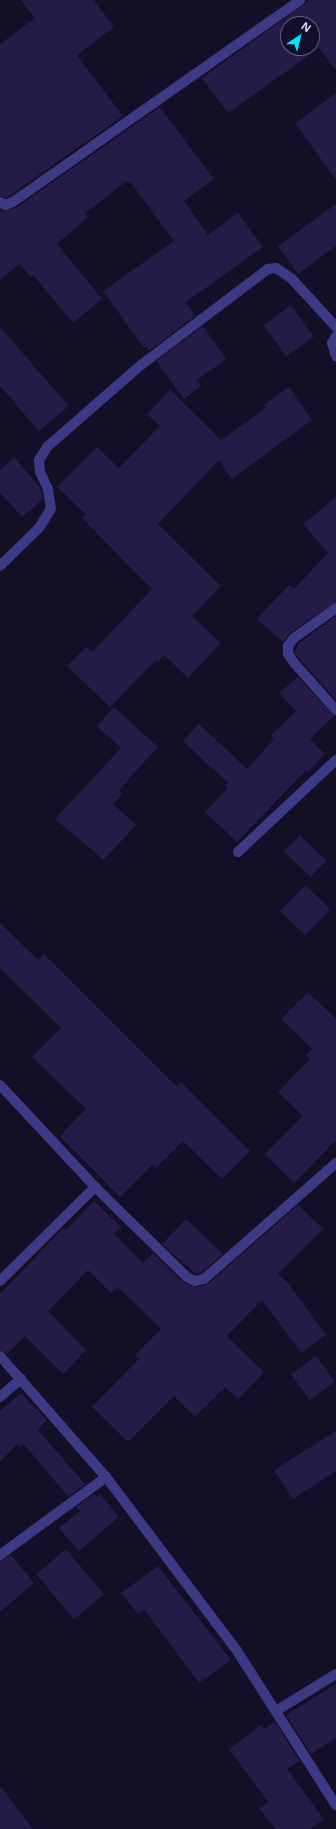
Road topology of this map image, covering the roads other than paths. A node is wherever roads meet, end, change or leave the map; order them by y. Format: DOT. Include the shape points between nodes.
graph roads {
  1 [pos="300,0"];
  2 [pos="0,202"];
  3 [pos="336,328"];
  4 [pos="336,336"];
  5 [pos="336,356"];
  6 [pos="0,566"];
  7 [pos="336,608"];
  8 [pos="336,710"];
  9 [pos="336,760"];
  10 [pos="238,852"];
  11 [pos="0,1085"];
  12 [pos="336,1163"];
  13 [pos="95,1187"];
  14 [pos="0,1281"];
  15 [pos="0,1356"];
  16 [pos="21,1379"];
  17 [pos="0,1397"];
  18 [pos="106,1477"];
  19 [pos="0,1555"];
  20 [pos="336,1674"];
  21 [pos="276,1711"];
  22 [pos="336,1805"];
  1 -- 2 [label="street" via="13,202 6,205"];
  3 -- 6 [label="street" via="291,278 276,268 268,269 141,365 47,447 39,460 40,472 48,489 52,509 40,528"];
  4 -- 5 [label="street" via="332,343"];
  7 -- 8 [label="street" via="294,638 288,646 288,654 295,664"];
  9 -- 10 [label="street"];
  11 -- 13 [label="street"];
  12 -- 13 [label="street" via="204,1279 195,1281 187,1277"];
  13 -- 14 [label="street"];
  15 -- 16 [label="street"];
  16 -- 17 [label="street"];
  16 -- 18 [label="street"];
  18 -- 19 [label="street"];
  18 -- 21 [label="street" via="238,1651"];
  20 -- 21 [label="street"];
  21 -- 22 [label="street"];
}
